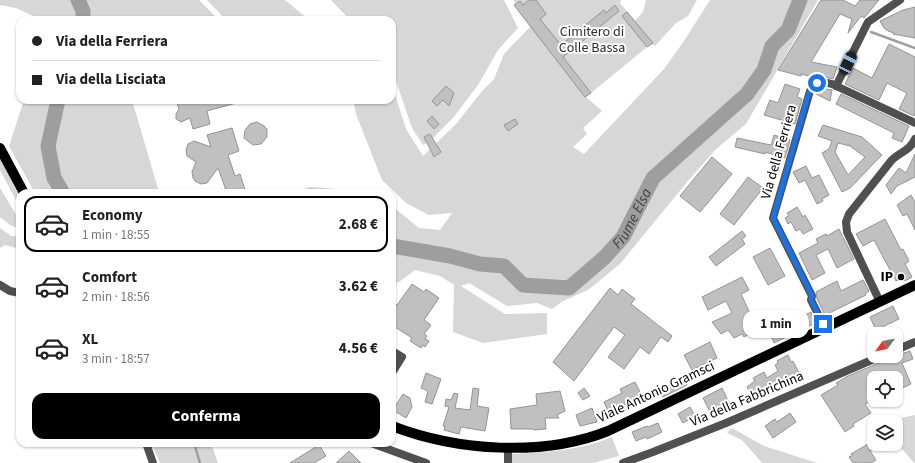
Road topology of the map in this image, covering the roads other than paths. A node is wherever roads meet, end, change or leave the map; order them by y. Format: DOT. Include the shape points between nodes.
graph roads {
  1 [pos="900,0"];
  2 [pos="836,86"];
  3 [pos="915,123"];
  4 [pos="915,140"];
  5 [pos="0,148"];
  6 [pos="22,189"];
  7 [pos="0,285"];
  8 [pos="915,285"];
  9 [pos="16,292"];
  10 [pos="880,302"];
  11 [pos="825,328"];
  12 [pos="914,342"];
  13 [pos="903,347"];
  14 [pos="396,353"];
  15 [pos="867,362"];
  16 [pos="396,367"];
  17 [pos="396,427"];
  18 [pos="147,447"];
  19 [pos="382,447"];
  20 [pos="508,447"];
  21 [pos="153,463"];
  22 [pos="426,463"];
  23 [pos="508,463"];
  24 [pos="622,463"];
  1 -- 2 [label="street" via="868,22"];
  2 -- 3 [label="street, Via della Ferriera"];
  2 -- 11 [label="street, Via della Ferriera" via="818,82 810,91 773,218"];
  4 -- 10 [label="street" via="897,156 851,212 846,222 847,232"];
  5 -- 6 [label="main road"];
  7 -- 9 [label="street"];
  8 -- 10 [label="main road, Viale Antonio Gramsci"];
  10 -- 11 [label="main road, Viale Antonio Gramsci"];
  11 -- 20 [label="main road, Viale Antonio Gramsci" via="596,436 551,445"];
  12 -- 13 [label="street"];
  14 -- 16 [label="street" via="402,357"];
  15 -- 24 [label="street, Via della Fabbrichina" via="654,452"];
  17 -- 20 [label="main road, Viale Antonio Gramsci" via="421,436 452,442"];
  18 -- 21 [label="street"];
  19 -- 22 [label="street"];
  20 -- 23 [label="street"];
}
